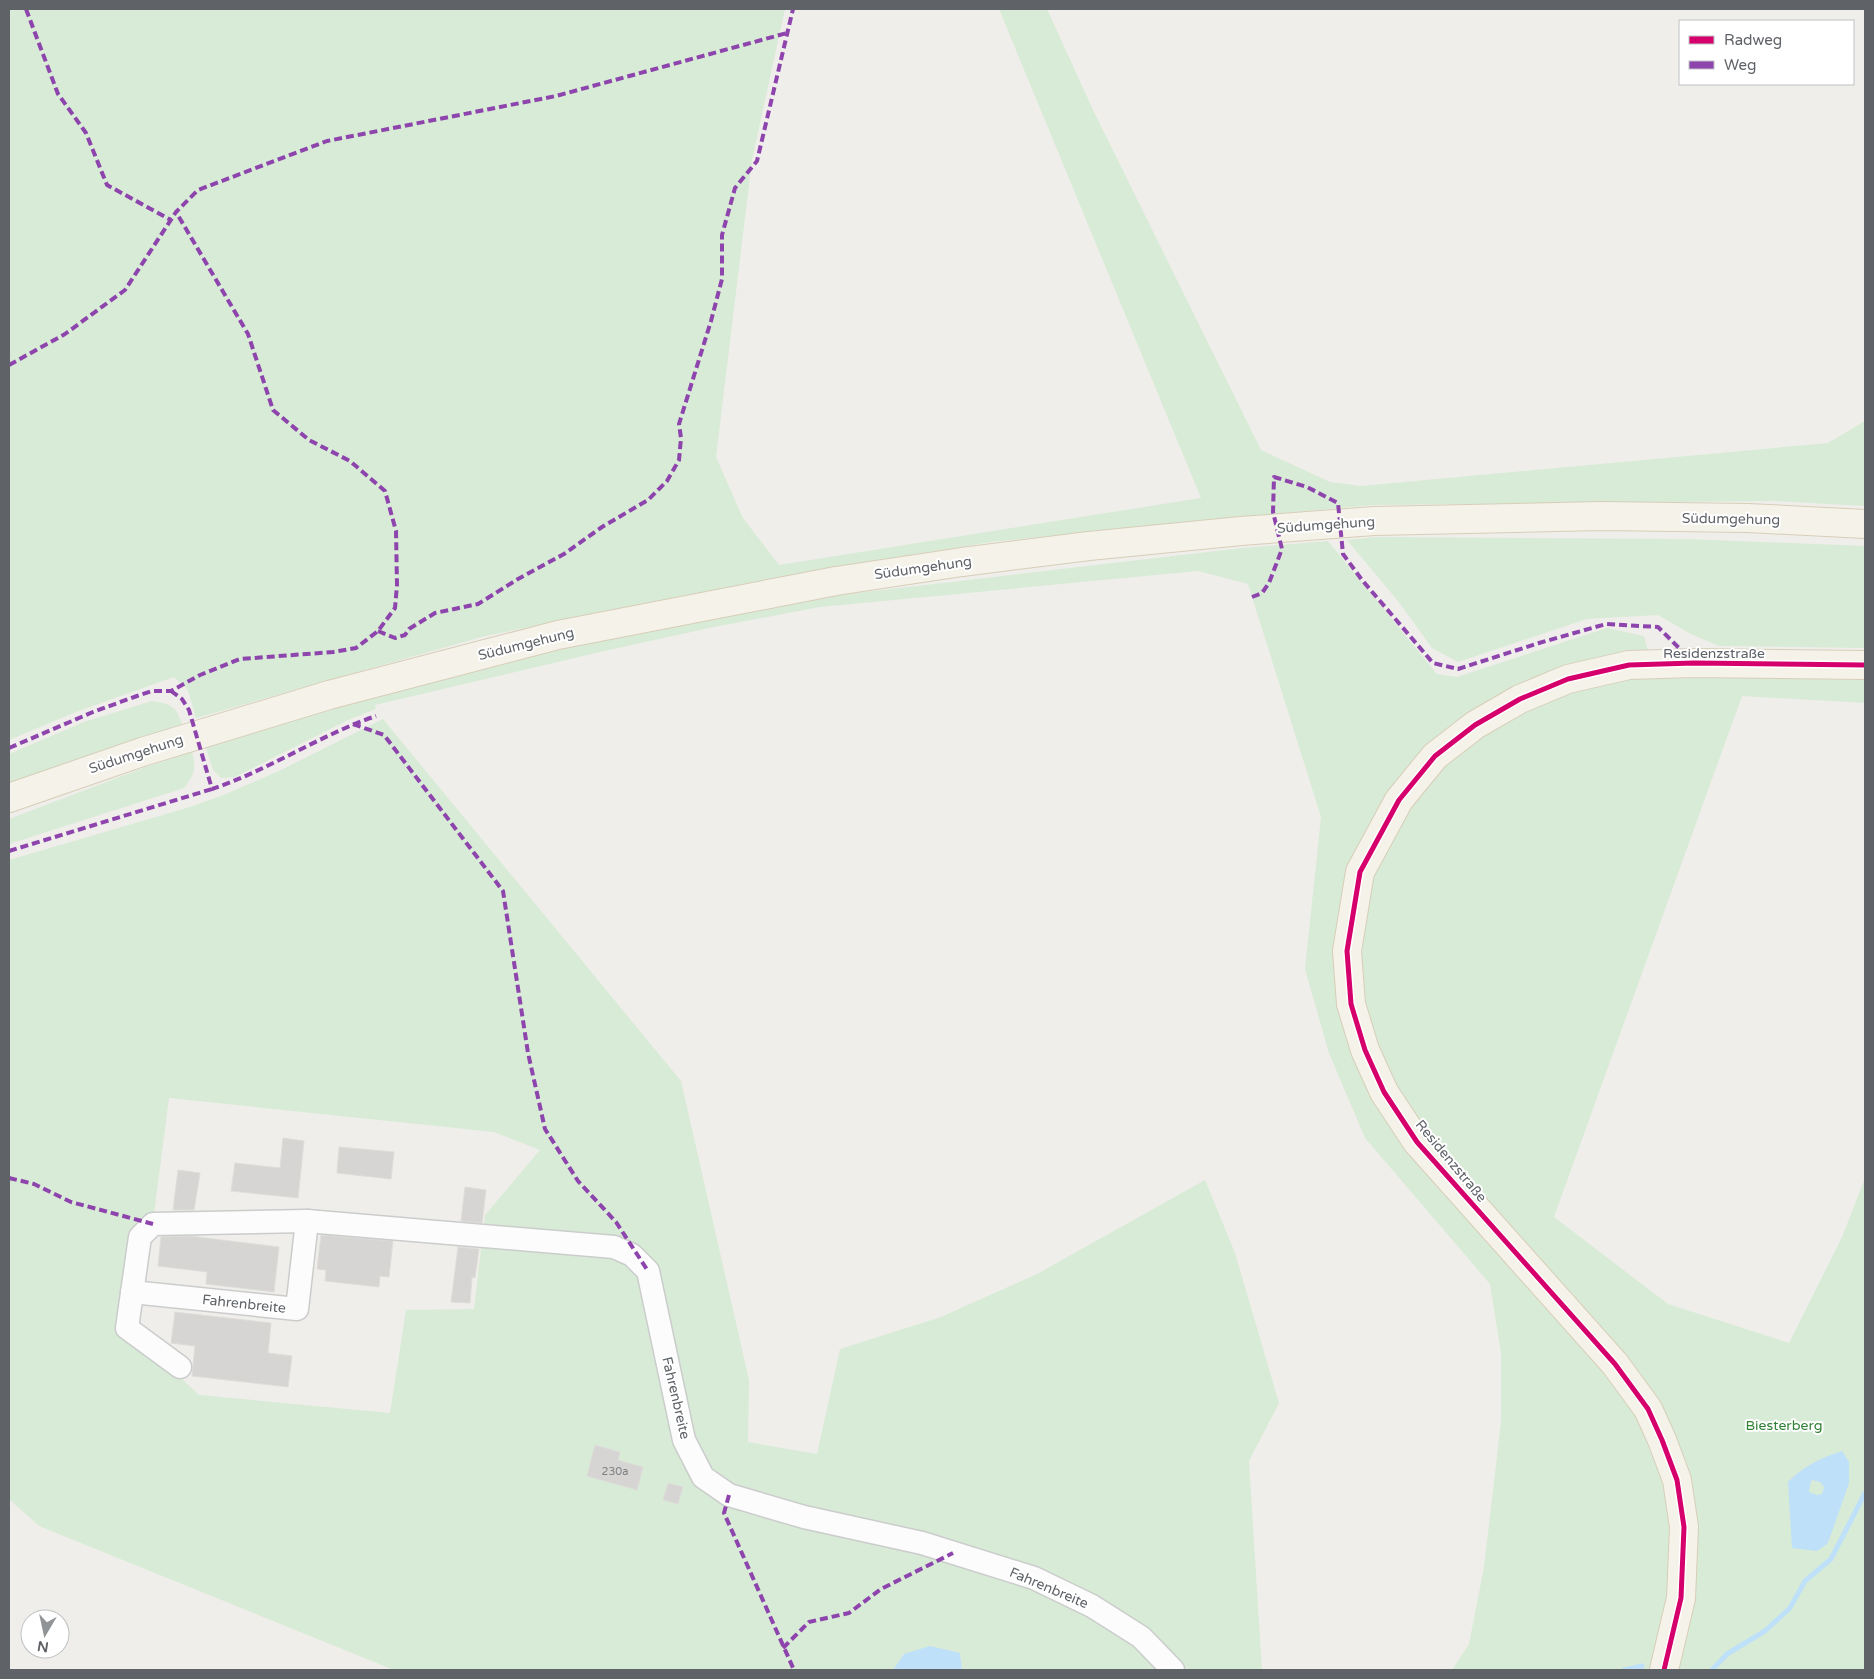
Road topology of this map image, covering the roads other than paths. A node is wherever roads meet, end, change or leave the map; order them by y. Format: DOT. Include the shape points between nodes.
graph roads {
  1 [pos="1865,524"];
  2 [pos="1865,665"];
  3 [pos="9,798"];
  4 [pos="307,1222"];
  5 [pos="132,1292"];
  6 [pos="180,1367"];
  7 [pos="1173,1670"];
  8 [pos="1664,1670"];
  1 -- 3 [label="main road, Südumgehung" via="1601,516 1374,521 1089,546 962,562 836,581 558,635 260,715"];
  2 -- 8 [label="main road, Residenzstraße" via="1694,663 1630,666 1568,679 1520,699 1475,725 1435,756 1399,800 1360,872 1347,951 1351,1004 1365,1050 1384,1092 1417,1142 1615,1364 1648,1410 1665,1448 1677,1480 1684,1527 1681,1598"];
  4 -- 5 [label="lane, Fahrenbreite" via="153,1224 140,1237"];
  4 -- 5 [label="lane, Fahrenbreite" via="297,1309"];
  4 -- 7 [label="lane, Fahrenbreite" via="614,1247 632,1255 648,1270 684,1440 703,1477 729,1495 804,1517 922,1543 1034,1578 1092,1606 1142,1637"];
  5 -- 6 [label="lane, Fahrenbreite" via="127,1328"];
}
